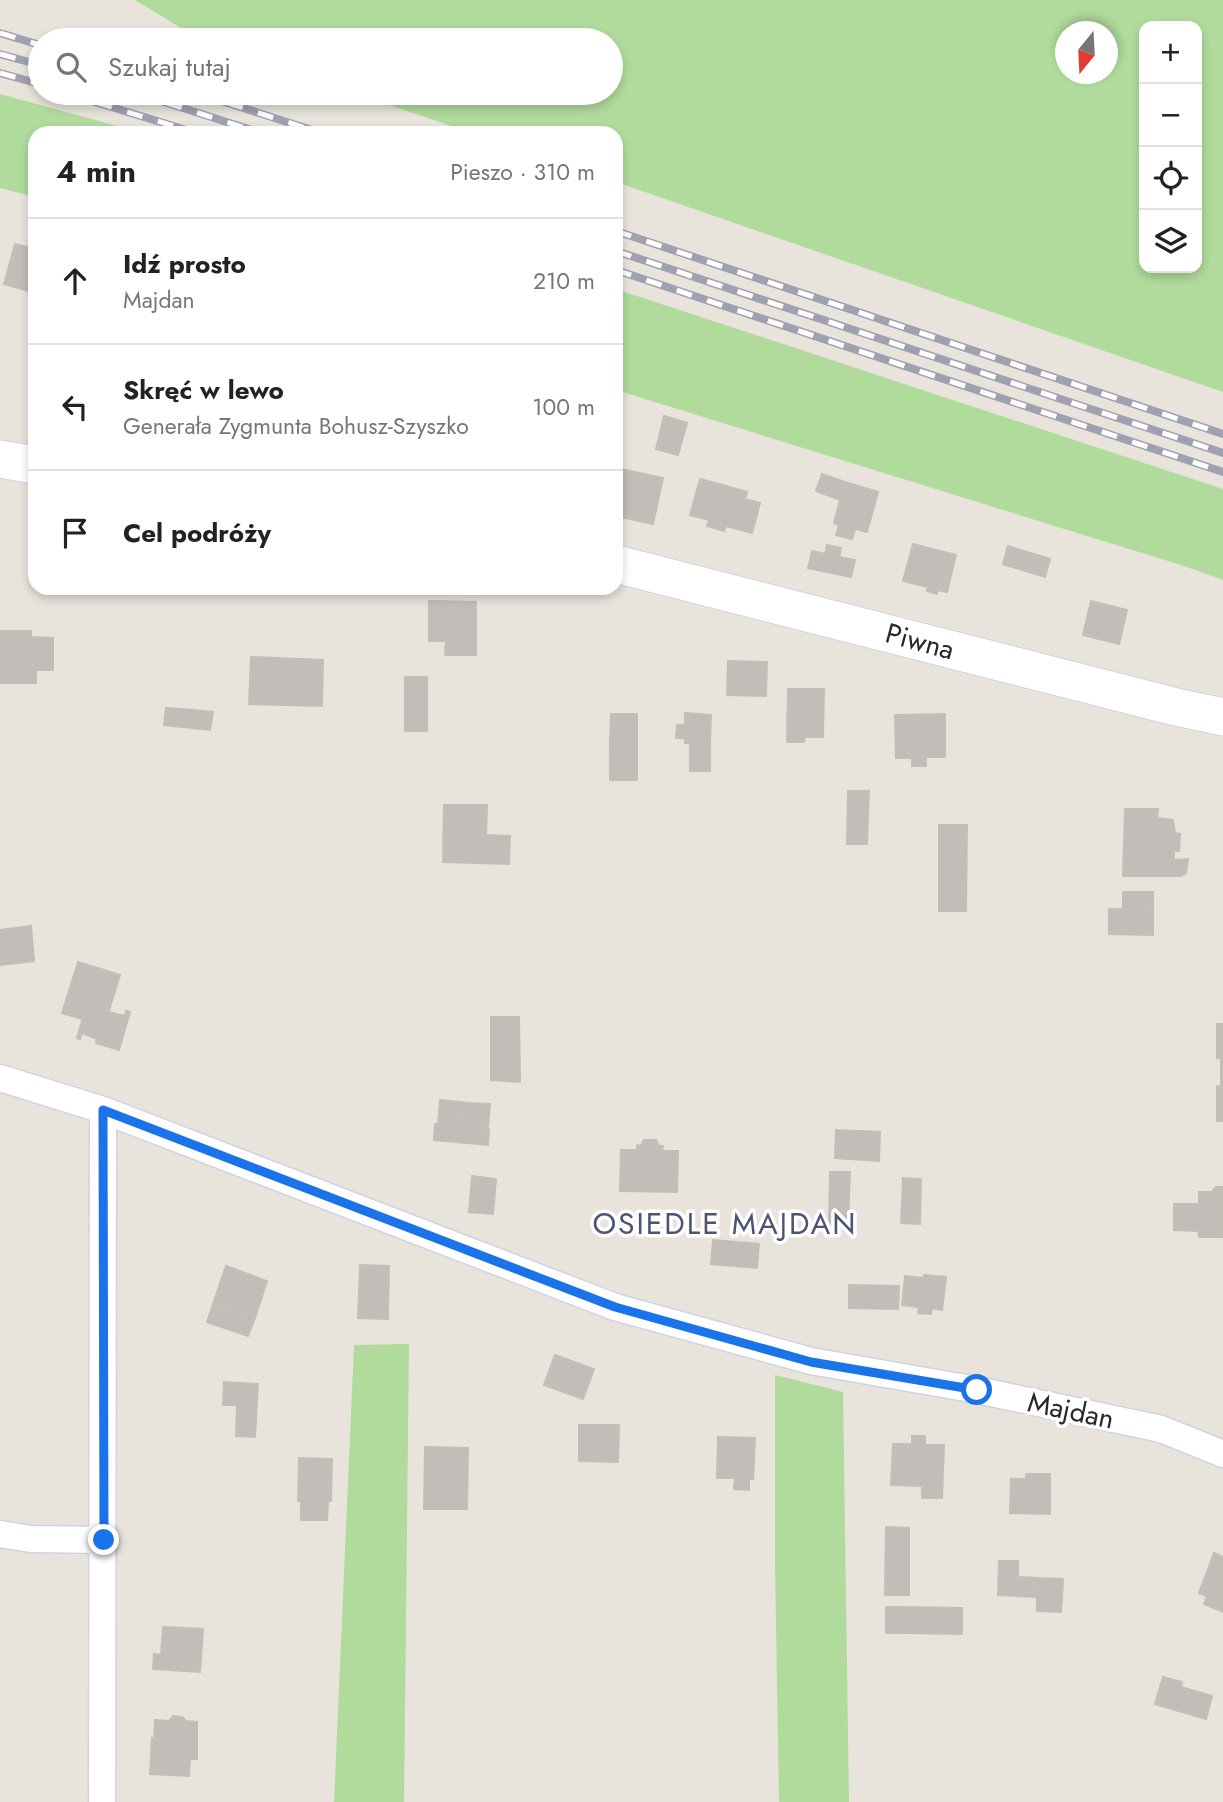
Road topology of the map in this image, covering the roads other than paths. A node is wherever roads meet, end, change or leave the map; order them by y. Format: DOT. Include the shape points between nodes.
graph roads {
  1 [pos="0,459"];
  2 [pos="28,464"];
  3 [pos="623,566"];
  4 [pos="1223,717"];
  5 [pos="0,1078"];
  6 [pos="103,1110"];
  7 [pos="1223,1454"];
  8 [pos="0,1534"];
  9 [pos="104,1540"];
  10 [pos="102,1802"];
  1 -- 2 [label="street"];
  3 -- 4 [label="street, Piwna"];
  5 -- 6 [label="street, Majdan"];
  6 -- 7 [label="street, Majdan" via="615,1307 811,1362 977,1390 1161,1429"];
  6 -- 9 [label="street"];
  8 -- 9 [label="street"];
  9 -- 10 [label="street"];
}
